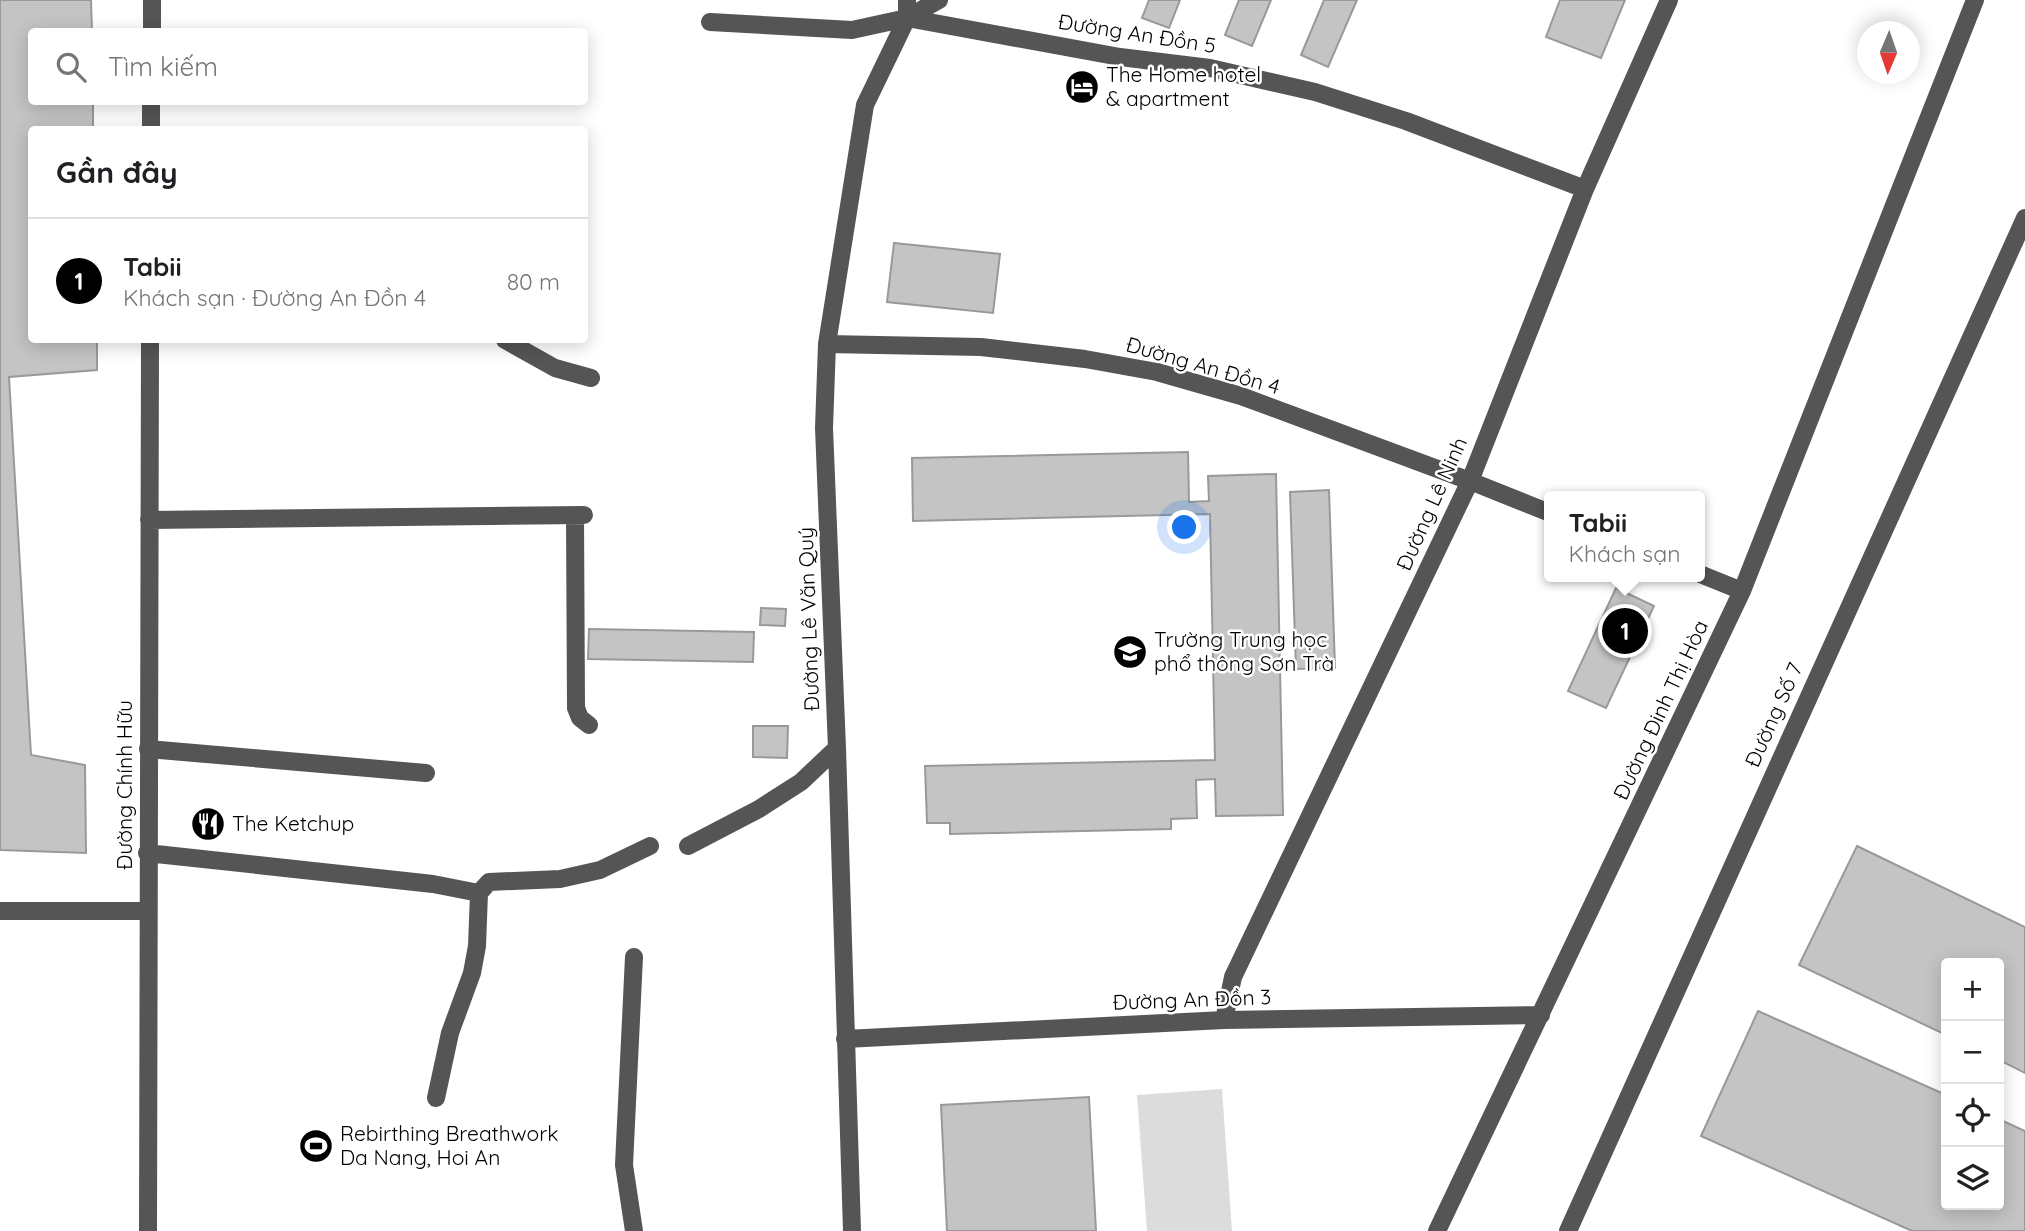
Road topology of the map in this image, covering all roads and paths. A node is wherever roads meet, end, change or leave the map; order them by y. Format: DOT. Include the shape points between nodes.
graph roads {
  1 [pos="152,0"];
  2 [pos="939,0"];
  3 [pos="1669,0"];
  4 [pos="1975,0"];
  5 [pos="907,9"];
  6 [pos="710,22"];
  7 [pos="152,28"];
  8 [pos="151,105"];
  9 [pos="151,126"];
  10 [pos="1585,189"];
  11 [pos="2025,218"];
  12 [pos="150,343"];
  13 [pos="510,343"];
  14 [pos="828,344"];
  15 [pos="590,378"];
  16 [pos="1470,481"];
  17 [pos="1544,511"];
  18 [pos="149,520"];
  19 [pos="1705,576"];
  20 [pos="1742,591"];
  21 [pos="589,725"];
  22 [pos="837,748"];
  23 [pos="148,749"];
  24 [pos="426,773"];
  25 [pos="650,846"];
  26 [pos="688,846"];
  27 [pos="147,853"];
  28 [pos="479,893"];
  29 [pos="0,911"];
  30 [pos="148,911"];
  31 [pos="634,957"];
  32 [pos="1541,1016"];
  33 [pos="1224,1020"];
  34 [pos="845,1040"];
  35 [pos="436,1098"];
  36 [pos="148,1231"];
  37 [pos="634,1231"];
  38 [pos="852,1231"];
  39 [pos="1437,1231"];
  40 [pos="1568,1231"];
  1 -- 7 [label="street"];
  2 -- 5 [label="street"];
  3 -- 10 [label="street, Đường Lê Ninh"];
  4 -- 20 [label="street, Đường Đinh Thị Hòa"];
  5 -- 6 [label="street, Đường An Đồn 5" via="852,30"];
  5 -- 10 [label="street, Đường An Đồn 5" via="1120,57 1210,68 1315,92"];
  5 -- 14 [label="street, Đường Lê Văn Quý" via="865,105"];
  8 -- 9 [label="street"];
  10 -- 16 [label="street, Đường Lê Ninh"];
  11 -- 40 [label="street, Đường Số 7"];
  12 -- 18 [label="street, Đường Chính Hữu"];
  13 -- 15 [label="street" via="555,368"];
  14 -- 16 [label="street, Đường An Đồn 4" via="981,347 1157,373 1241,396"];
  14 -- 22 [label="street, Đường Lê Văn Quý" via="824,428"];
  16 -- 17 [label="street, Đường An Đồn 4"];
  16 -- 33 [label="street, Đường Lê Ninh" via="1233,977"];
  18 -- 21 [label="street" via="579,515 576,708"];
  18 -- 23 [label="street, Đường Chính Hữu"];
  19 -- 20 [label="street"];
  20 -- 32 [label="street, Đường Đinh Thị Hòa"];
  22 -- 26 [label="street" via="801,782"];
  22 -- 34 [label="street, Đường Lê Văn Quý"];
  23 -- 24 [label="street"];
  23 -- 27 [label="street, Đường Chính Hữu"];
  25 -- 28 [label="street" via="600,870 560,879 489,882"];
  27 -- 28 [label="street"];
  27 -- 30 [label="street, Đường Chính Hữu"];
  28 -- 35 [label="street" via="472,973 450,1033"];
  29 -- 30 [label="street"];
  30 -- 36 [label="street, Đường Chính Hữu"];
  31 -- 37 [label="street" via="624,1165"];
  32 -- 33 [label="street, Đường An Đồn 3"];
  32 -- 39 [label="street, Đường Đinh Thị Hòa"];
  33 -- 34 [label="street, Đường An Đồn 3"];
  34 -- 38 [label="street, Đường Lê Văn Quý"];
}
